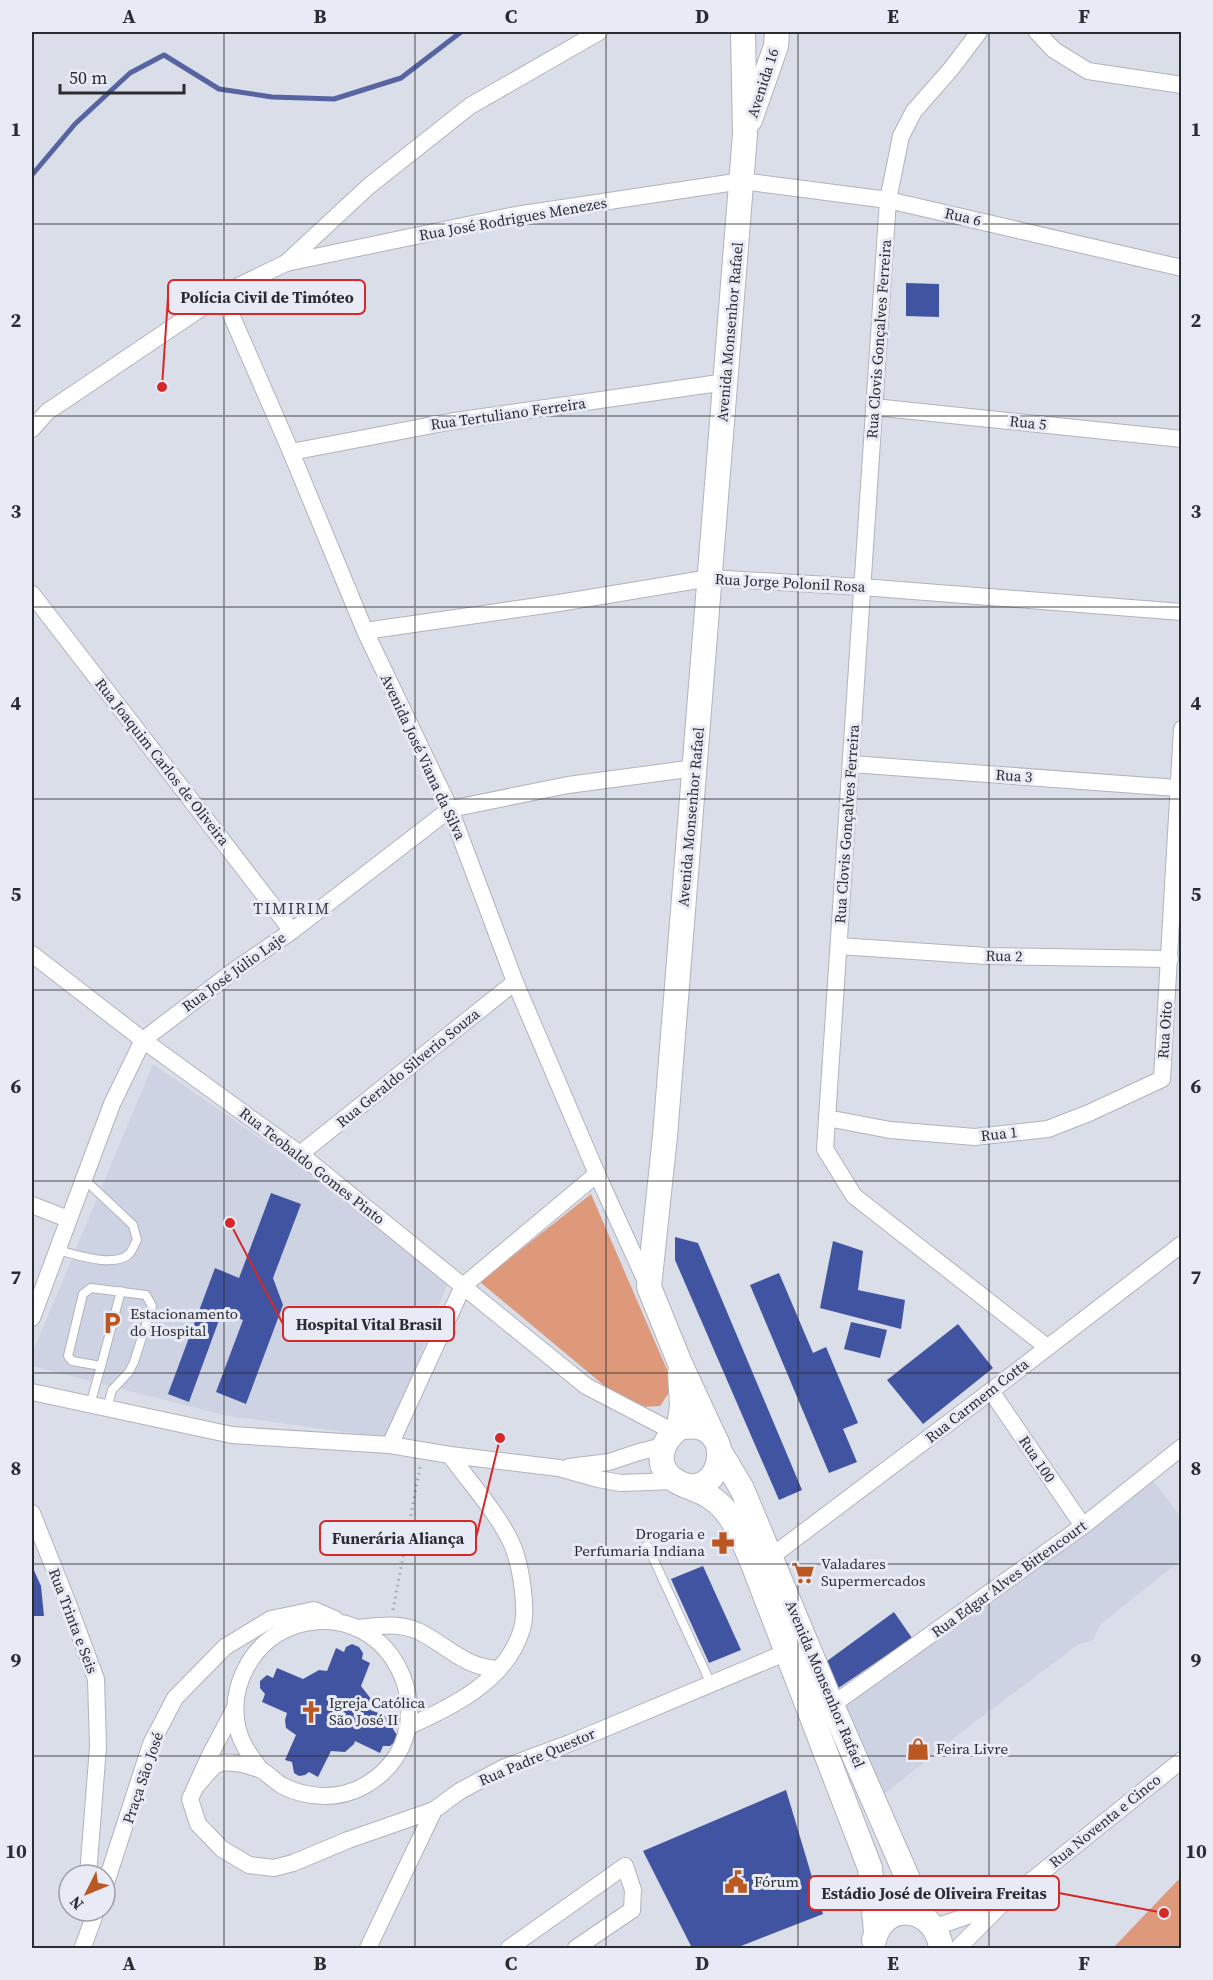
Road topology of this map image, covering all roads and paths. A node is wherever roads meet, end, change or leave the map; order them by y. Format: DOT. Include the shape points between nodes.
graph roads {
  1 [pos="599,32"];
  2 [pos="979,32"];
  3 [pos="1037,32"];
  4 [pos="781,36"];
  5 [pos="742,37"];
  6 [pos="1182,85"];
  7 [pos="746,134"];
  8 [pos="742,181"];
  9 [pos="888,200"];
  10 [pos="286,264"];
  11 [pos="1182,268"];
  12 [pos="222,294"];
  13 [pos="726,382"];
  14 [pos="874,407"];
  15 [pos="32,429"];
  16 [pos="1182,439"];
  17 [pos="291,452"];
  18 [pos="710,578"];
  19 [pos="862,586"];
  20 [pos="32,594"];
  21 [pos="1182,612"];
  22 [pos="364,631"];
  23 [pos="1182,729"];
  24 [pos="851,764"];
  25 [pos="695,768"];
  26 [pos="1177,788"];
  27 [pos="450,809"];
  28 [pos="292,931"];
  29 [pos="839,946"];
  30 [pos="32,954"];
  31 [pos="1170,959"];
  32 [pos="515,982"];
  33 [pos="143,1040"];
  34 [pos="1162,1079"];
  35 [pos="827,1118"];
  36 [pos="300,1154"];
  37 [pos="597,1174"];
  38 [pos="85,1180"];
  39 [pos="32,1205"];
  40 [pos="68,1219"];
  41 [pos="1182,1244"];
  42 [pos="56,1250"];
  43 [pos="463,1286"];
  44 [pos="649,1287"];
  45 [pos="122,1291"];
  46 [pos="32,1318"];
  47 [pos="1047,1347"];
  48 [pos="680,1361"];
  49 [pos="101,1366"];
  50 [pos="991,1391"];
  51 [pos="32,1392"];
  52 [pos="90,1405"];
  53 [pos="107,1409"];
  54 [pos="672,1436"];
  55 [pos="390,1445"];
  56 [pos="718,1445"];
  57 [pos="1182,1447"];
  58 [pos="424,1450"];
  59 [pos="450,1455"];
  60 [pos="559,1468"];
  61 [pos="680,1483"];
  62 [pos="32,1513"];
  63 [pos="1083,1526"];
  64 [pos="34,1530"];
  65 [pos="647,1545"];
  66 [pos="772,1556"];
  67 [pos="390,1624"];
  68 [pos="353,1627"];
  69 [pos="787,1652"];
  70 [pos="498,1669"];
  71 [pos="711,1684"];
  72 [pos="832,1705"];
  73 [pos="236,1708"];
  74 [pos="409,1726"];
  75 [pos="1182,1760"];
  76 [pos="260,1769"];
  77 [pos="197,1785"];
  78 [pos="434,1810"];
  79 [pos="89,1863"];
  80 [pos="113,1863"];
  81 [pos="1001,1905"];
  82 [pos="85,1923"];
  83 [pos="92,1923"];
  84 [pos="948,1939"];
  85 [pos="875,1940"];
  86 [pos="83,1948"];
  87 [pos="368,1948"];
  88 [pos="509,1948"];
  89 [pos="576,1948"];
  1 -- 10 [label="street" via="470,106 369,186"];
  2 -- 9 [label="street, Rua Clovis Gonçalves Ferreira" via="914,111 901,136"];
  3 -- 6 [label="street" via="1054,50 1088,71"];
  4 -- 5 [label="main road" via="761,46"];
  4 -- 7 [label="main road, Avenida 16"];
  5 -- 7 [label="main road, Avenida 16"];
  7 -- 8 [label="main road, Avenida 16"];
  8 -- 9 [label="street, Rua 6"];
  8 -- 10 [label="street, Rua José Rodrigues Menezes" via="516,215"];
  8 -- 13 [label="main road, Avenida Monsenhor Rafael"];
  9 -- 11 [label="street, Rua 6"];
  9 -- 14 [label="street, Rua Clovis Gonçalves Ferreira"];
  10 -- 12 [label="street"];
  12 -- 15 [label="street" via="47,412"];
  12 -- 17 [label="street, Avenida José Viana da Silva"];
  13 -- 17 [label="street, Rua Tertuliano Ferreira" via="454,421"];
  13 -- 18 [label="main road, Avenida Monsenhor Rafael"];
  14 -- 16 [label="street, Rua 5"];
  14 -- 19 [label="street, Rua Clovis Gonçalves Ferreira"];
  17 -- 22 [label="street, Avenida José Viana da Silva"];
  18 -- 19 [label="street, Rua Jorge Polonil Rosa"];
  18 -- 22 [label="street, Rua Jorge Polonil Rosa"];
  18 -- 25 [label="main road, Avenida Monsenhor Rafael"];
  19 -- 21 [label="street, Rua Jorge Polonil Rosa"];
  19 -- 24 [label="street, Rua Clovis Gonçalves Ferreira"];
  20 -- 28 [label="street, Rua Joaquim Carlos de Oliveira"];
  22 -- 27 [label="street, Avenida José Viana da Silva"];
  23 -- 26 [label="street, Rua Oito"];
  24 -- 26 [label="street, Rua 3"];
  24 -- 29 [label="street, Rua Clovis Gonçalves Ferreira"];
  25 -- 27 [label="street, Rua José Júlio Laje" via="568,786"];
  25 -- 44 [label="main road, Avenida Monsenhor Rafael"];
  26 -- 31 [label="street, Rua Oito"];
  27 -- 28 [label="street, Rua José Júlio Laje"];
  27 -- 32 [label="street, Avenida José Viana da Silva"];
  28 -- 33 [label="street, Rua José Júlio Laje"];
  29 -- 31 [label="street, Rua 2" via="987,956"];
  29 -- 35 [label="street, Rua Clovis Gonçalves Ferreira"];
  30 -- 33 [label="street, Rua Teobaldo Gomes Pinto"];
  31 -- 34 [label="street, Rua Oito"];
  32 -- 36 [label="street, Rua Geraldo Silverio Souza"];
  32 -- 37 [label="street, Avenida José Viana da Silva"];
  33 -- 36 [label="street, Rua Teobaldo Gomes Pinto"];
  33 -- 38 [label="street, Rua José Júlio Laje" via="112,1104"];
  34 -- 35 [label="street, Rua 1" via="1048,1129 975,1137 890,1130"];
  35 -- 47 [label="street, Rua Clovis Gonçalves Ferreira" via="825,1149 854,1196"];
  36 -- 43 [label="street, Rua Teobaldo Gomes Pinto"];
  37 -- 43 [label="street"];
  37 -- 44 [label="street, Avenida José Viana da Silva"];
  38 -- 40 [label="street, Rua José Júlio Laje"];
  38 -- 42 [label="lane" via="133,1226 137,1240 130,1253 118,1260"];
  39 -- 40 [label="street"];
  40 -- 42 [label="street, Rua José Júlio Laje"];
  41 -- 47 [label="street, Rua Carmem Cotta"];
  42 -- 46 [label="street, Rua José Júlio Laje"];
  43 -- 54 [label="street, Rua Teobaldo Gomes Pinto" via="586,1386"];
  43 -- 55 [label="street"];
  44 -- 48 [label="main road, Avenida Monsenhor Rafael"];
  45 -- 49 [label="lane"];
  45 -- 49 [label="lane" via="91,1288 83,1294 68,1356 72,1361"];
  45 -- 53 [label="lane" via="146,1295 152,1306 134,1362 112,1390"];
  47 -- 50 [label="street, Rua Carmem Cotta"];
  48 -- 54 [label="main road" via="682,1389"];
  48 -- 56 [label="main road, Avenida Monsenhor Rafael"];
  49 -- 52 [label="lane"];
  50 -- 63 [label="street, Rua 100"];
  50 -- 66 [label="street, Rua Carmem Cotta"];
  51 -- 52 [label="street"];
  52 -- 53 [label="street"];
  53 -- 55 [label="street" via="232,1436"];
  54 -- 56 [label="main road" via="699,1427"];
  54 -- 60 [label="street" via="609,1462"];
  54 -- 61 [label="main road" via="661,1456 663,1466"];
  55 -- 58 [label="street"];
  56 -- 61 [label="main road" via="717,1471 711,1478 694,1485"];
  56 -- 66 [label="main road, Avenida Monsenhor Rafael"];
  57 -- 63 [label="street, Rua Edgar Alves Bittencourt"];
  58 -- 59 [label="street"];
  58 -- 67 [label="path"];
  59 -- 60 [label="street"];
  59 -- 70 [label="street" via="511,1542 521,1573 525,1609 522,1630 514,1650"];
  60 -- 61 [label="street" via="621,1483"];
  61 -- 69 [label="main road, Avenida Monsenhor Rafael" via="711,1497 736,1528"];
  62 -- 64 [label="street, Rua Trinta e Seis"];
  63 -- 72 [label="street, Rua Edgar Alves Bittencourt"];
  64 -- 79 [label="street, Rua Trinta e Seis" via="67,1601 96,1679 98,1747"];
  65 -- 71 [label="lane"];
  66 -- 72 [label="main road, Avenida Monsenhor Rafael"];
  67 -- 68 [label="street, Praça São José"];
  67 -- 70 [label="street, Praça São José" via="416,1630 464,1661"];
  68 -- 73 [label="street, Praça São José" via="314,1622 296,1625 272,1637 252,1657 240,1681"];
  68 -- 74 [label="street, Praça São José" via="377,1641 394,1658 405,1679"];
  68 -- 80 [label="street, Praça São José" via="314,1610 271,1619 225,1647 175,1698 152,1744"];
  69 -- 71 [label="street, Rua Padre Questor"];
  69 -- 85 [label="main road, Avenida Monsenhor Rafael" via="870,1868"];
  70 -- 74 [label="street" via="478,1689"];
  71 -- 78 [label="street, Rua Padre Questor" via="503,1768"];
  72 -- 84 [label="main road, Avenida Monsenhor Rafael"];
  73 -- 76 [label="street, Praça São José" via="238,1730"];
  73 -- 77 [label="street, Praça São José"];
  74 -- 76 [label="street, Praça São José" via="399,1752 382,1773 360,1788 334,1796 308,1795 282,1786"];
  75 -- 81 [label="street, Rua Noventa e Cinco"];
  76 -- 77 [label="street, Praça São José" via="228,1763 217,1765"];
  77 -- 78 [label="street, Praça São José" via="190,1799 198,1824 222,1850 249,1866 274,1868 292,1863"];
  78 -- 87 [label="street, Rua Padre Questor"];
  81 -- 84 [label="street"];
  81 -- 84 [label="street"];
  82 -- 86 [label="street"];
  83 -- 86 [label="street"];
  84 -- 85 [label="main road" via="914,1913 903,1913 883,1923"];
  88 -- 89 [label="street" via="625,1866 633,1890 632,1910"];
}
